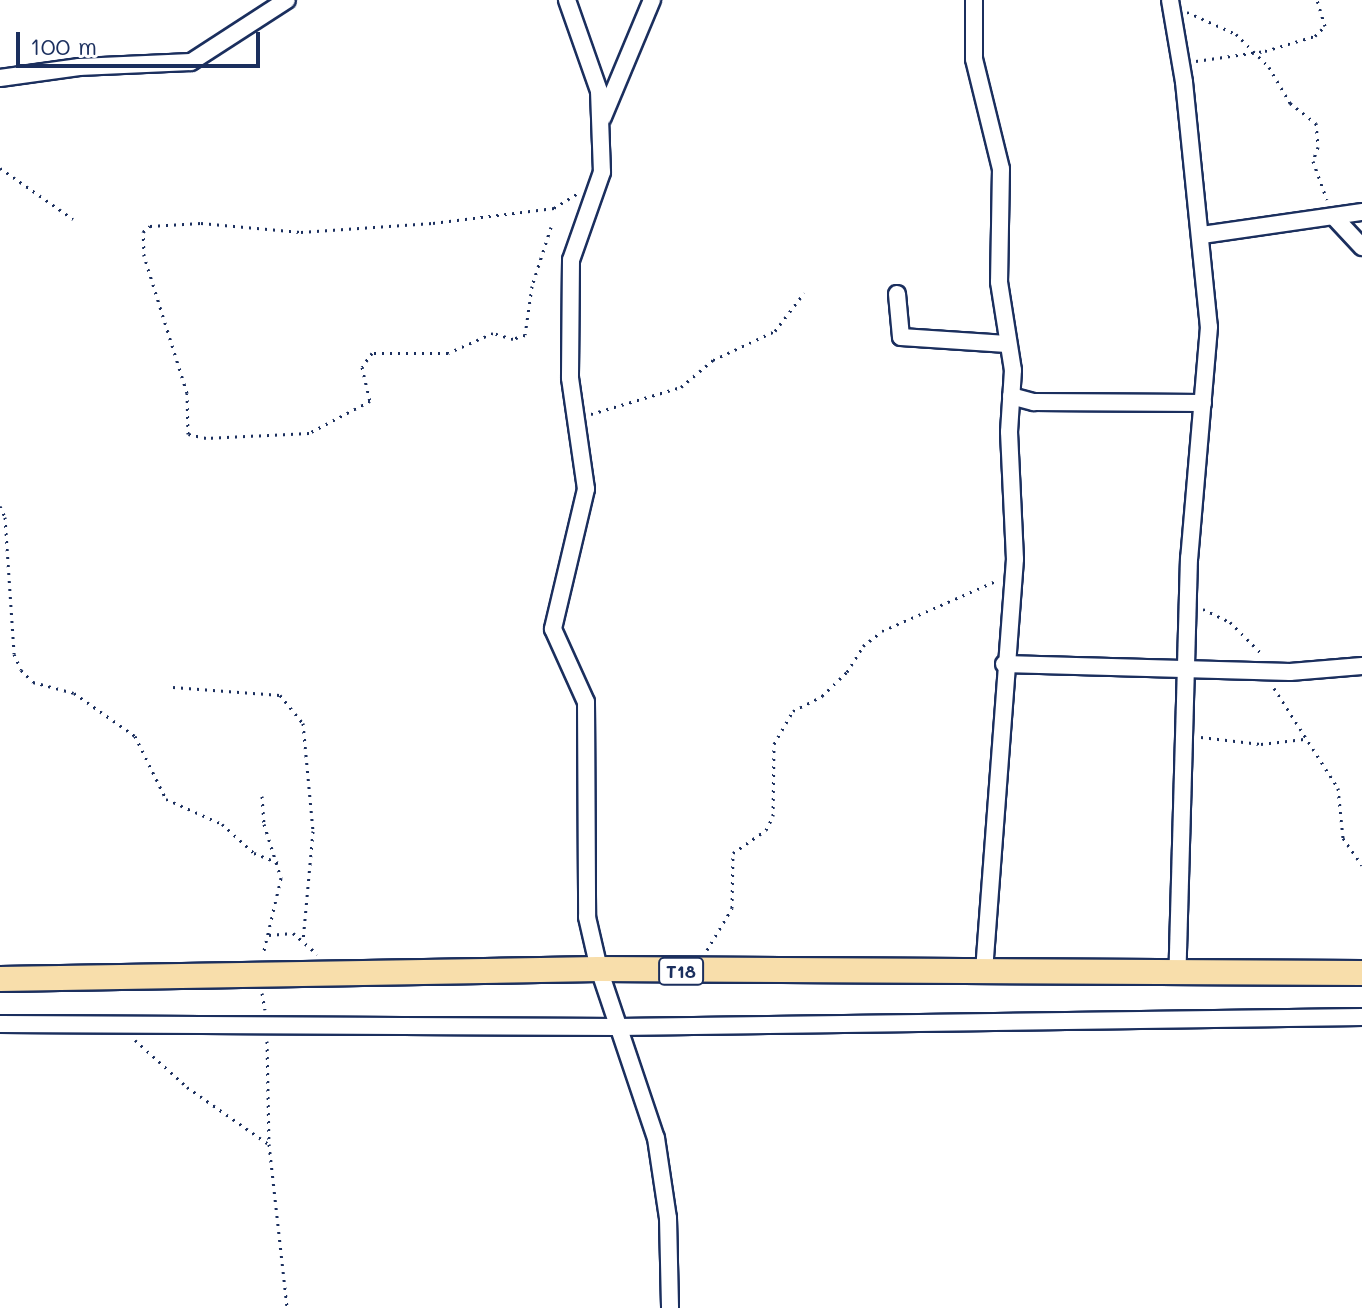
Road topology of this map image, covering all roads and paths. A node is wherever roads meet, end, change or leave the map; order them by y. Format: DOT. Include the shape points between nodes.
graph roads {
  1 [pos="287,0"];
  2 [pos="567,0"];
  3 [pos="652,0"];
  4 [pos="974,0"];
  5 [pos="1317,0"];
  6 [pos="1171,3"];
  7 [pos="1255,52"];
  8 [pos="1181,65"];
  9 [pos="0,78"];
  10 [pos="599,126"];
  11 [pos="0,168"];
  12 [pos="602,172"];
  13 [pos="1362,212"];
  14 [pos="1335,218"];
  15 [pos="73,219"];
  16 [pos="551,227"];
  17 [pos="1202,235"];
  18 [pos="1362,247"];
  19 [pos="804,293"];
  20 [pos="897,294"];
  21 [pos="1007,344"];
  22 [pos="1011,396"];
  23 [pos="1203,403"];
  24 [pos="576,417"];
  25 [pos="0,506"];
  26 [pos="1015,559"];
  27 [pos="1190,608"];
  28 [pos="1004,664"];
  29 [pos="1362,666"];
  30 [pos="1184,667"];
  31 [pos="1266,670"];
  32 [pos="173,687"];
  33 [pos="1182,734"];
  34 [pos="1304,739"];
  35 [pos="262,796"];
  36 [pos="280,864"];
  37 [pos="1362,865"];
  38 [pos="267,935"];
  39 [pos="303,941"];
  40 [pos="599,969"];
  41 [pos="340,970"];
  42 [pos="259,971"];
  43 [pos="689,971"];
  44 [pos="1362,973"];
  45 [pos="984,974"];
  46 [pos="1177,975"];
  47 [pos="0,979"];
  48 [pos="1362,1017"];
  49 [pos="266,1022"];
  50 [pos="0,1024"];
  51 [pos="119,1027"];
  52 [pos="618,1027"];
  53 [pos="269,1144"];
  54 [pos="287,1308"];
  55 [pos="670,1308"];
  1 -- 9 [label="street" via="191,62 79,67"];
  2 -- 10 [label="street" via="599,91"];
  3 -- 10 [label="street"];
  4 -- 21 [label="street" via="974,59 1001,169 999,282"];
  5 -- 7 [label="path" via="1322,31"];
  6 -- 7 [label="path" via="1236,34"];
  6 -- 8 [label="street"];
  7 -- 8 [label="path"];
  7 -- 14 [label="path" via="1290,103 1316,123 1315,170"];
  8 -- 17 [label="street"];
  10 -- 12 [label="street"];
  11 -- 15 [label="path"];
  12 -- 16 [label="path" via="554,208 464,219 301,232 201,223 150,226 143,232 144,256 187,393 188,434 206,438 309,433 370,401 362,367 372,353 448,353 493,333 513,339 525,335 532,286"];
  12 -- 24 [label="street" via="571,260 570,378"];
  13 -- 14 [label="street"];
  14 -- 17 [label="street"];
  14 -- 18 [label="street"];
  17 -- 23 [label="street" via="1209,327"];
  19 -- 24 [label="path" via="775,331 713,360 681,387"];
  20 -- 21 [label="street" via="901,337"];
  21 -- 22 [label="street"];
  22 -- 23 [label="street" via="1034,402"];
  22 -- 26 [label="street"];
  23 -- 27 [label="street" via="1191,518"];
  24 -- 40 [label="street" via="585,496 553,629 580,681 590,724 586,901"];
  25 -- 36 [label="path" via="14,654 21,670 33,682 74,693 135,736 166,799 222,824 254,853"];
  26 -- 28 [label="street"];
  26 -- 43 [label="path" via="981,591 882,631 858,651 847,672 822,696 793,711 774,744 771,822 733,853 729,915"];
  27 -- 30 [label="street"];
  27 -- 31 [label="path" via="1208,610 1230,622 1257,646"];
  28 -- 30 [label="street"];
  28 -- 45 [label="street"];
  29 -- 31 [label="street"];
  30 -- 31 [label="street"];
  30 -- 33 [label="street"];
  31 -- 34 [label="path"];
  32 -- 39 [label="path" via="280,695 303,723 313,831"];
  33 -- 34 [label="path" via="1261,744"];
  33 -- 46 [label="street"];
  34 -- 37 [label="path" via="1338,788 1343,838"];
  35 -- 36 [label="path" via="264,824"];
  36 -- 38 [label="path"];
  38 -- 39 [label="path" via="293,933"];
  38 -- 42 [label="path"];
  39 -- 41 [label="path"];
  40 -- 41 [label="highway, T18"];
  40 -- 43 [label="highway, T18"];
  40 -- 52 [label="street"];
  41 -- 42 [label="highway, T18"];
  42 -- 47 [label="highway, T18"];
  43 -- 45 [label="highway, T18"];
  44 -- 46 [label="highway, T18"];
  45 -- 46 [label="highway, T18"];
  48 -- 52 [label="street"];
  49 -- 51 [label="street"];
  49 -- 52 [label="street"];
  49 -- 53 [label="path"];
  50 -- 51 [label="street"];
  51 -- 53 [label="path" via="187,1087"];
  52 -- 55 [label="street" via="663,1172"];
  53 -- 54 [label="path"];
}
